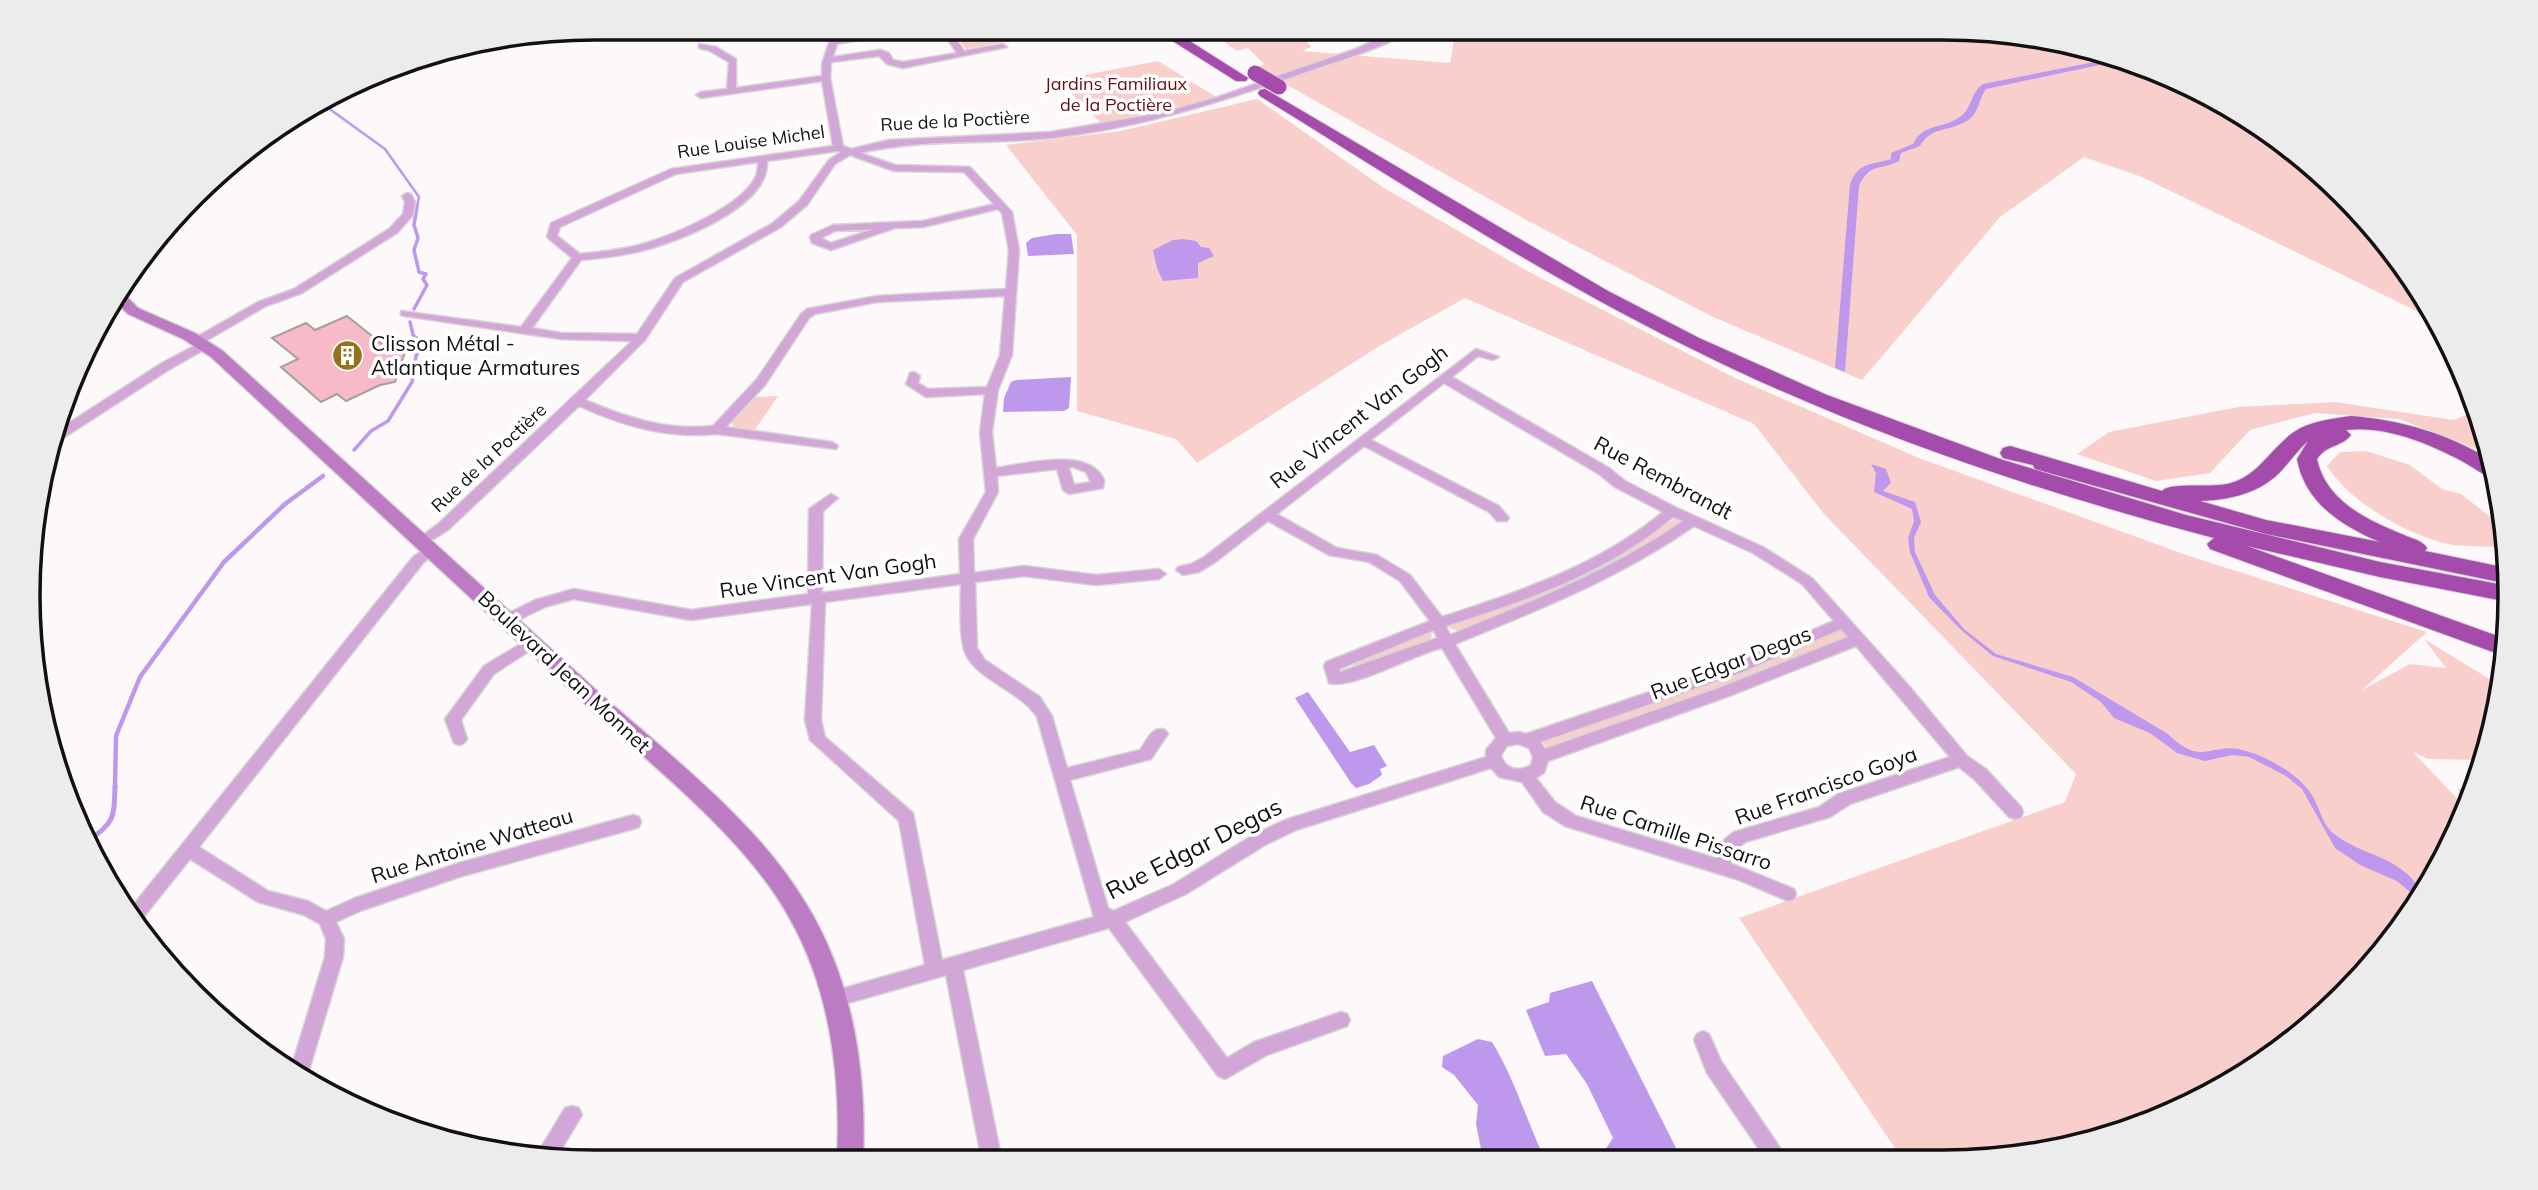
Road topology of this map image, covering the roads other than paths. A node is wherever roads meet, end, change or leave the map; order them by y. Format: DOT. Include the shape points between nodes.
graph roads {
  1 [pos="846,40"];
  2 [pos="952,40"];
  3 [pos="1181,40"];
  4 [pos="1198,40"];
  5 [pos="1386,40"];
  6 [pos="834,42"];
  7 [pos="702,46"];
  8 [pos="1003,47"];
  9 [pos="962,54"];
  10 [pos="828,60"];
  11 [pos="1248,76"];
  12 [pos="825,78"];
  13 [pos="731,90"];
  14 [pos="1272,90"];
  15 [pos="701,94"];
  16 [pos="843,150"];
  17 [pos="762,158"];
  18 [pos="407,196"];
  19 [pos="1001,205"];
  20 [pos="891,227"];
  21 [pos="578,257"];
  22 [pos="1011,292"];
  23 [pos="124,302"];
  24 [pos="405,313"];
  25 [pos="524,331"];
  26 [pos="641,338"];
  27 [pos="201,343"];
  28 [pos="1493,357"];
  29 [pos="914,376"];
  30 [pos="1445,378"];
  31 [pos="992,390"];
  32 [pos="578,401"];
  33 [pos="716,430"];
  34 [pos="65,431"];
  35 [pos="1363,440"];
  36 [pos="832,446"];
  37 [pos="2010,453"];
  38 [pos="1062,465"];
  39 [pos="2482,465"];
  40 [pos="990,473"];
  41 [pos="2484,475"];
  42 [pos="2079,492"];
  43 [pos="831,499"];
  44 [pos="1672,511"];
  45 [pos="1268,514"];
  46 [pos="1502,518"];
  47 [pos="1692,521"];
  48 [pos="427,545"];
  49 [pos="1183,570"];
  50 [pos="2497,571"];
  51 [pos="2497,572"];
  52 [pos="1159,574"];
  53 [pos="967,579"];
  54 [pos="2498,592"];
  55 [pos="817,599"];
  56 [pos="508,620"];
  57 [pos="1436,624"];
  58 [pos="1849,631"];
  59 [pos="532,642"];
  60 [pos="1446,642"];
  61 [pos="2495,645"];
  62 [pos="1160,734"];
  63 [pos="458,739"];
  64 [pos="1505,740"];
  65 [pos="1527,740"];
  66 [pos="1541,757"];
  67 [pos="1961,760"];
  68 [pos="1494,761"];
  69 [pos="1062,776"];
  70 [pos="1526,776"];
  71 [pos="2015,812"];
  72 [pos="633,822"];
  73 [pos="187,848"];
  74 [pos="1719,867"];
  75 [pos="1788,894"];
  76 [pos="139,910"];
  77 [pos="326,919"];
  78 [pos="1113,919"];
  79 [pos="953,964"];
  80 [pos="935,970"];
  81 [pos="834,999"];
  82 [pos="1341,1020"];
  83 [pos="1703,1040"];
  84 [pos="301,1065"];
  85 [pos="572,1115"];
  86 [pos="551,1148"];
  87 [pos="849,1150"];
  88 [pos="990,1150"];
  89 [pos="1771,1150"];
  1 -- 6 [label="street"];
  2 -- 9 [label="street"];
  3 -- 11 [label="highway"];
  4 -- 11 [label="highway"];
  5 -- 16 [label="street, Rue de la Poctière" via="1200,106 1145,120 1014,138 889,143"];
  6 -- 10 [label="street"];
  7 -- 13 [label="street" via="733,61"];
  8 -- 9 [label="street"];
  9 -- 10 [label="street" via="903,65 880,53"];
  10 -- 12 [label="street"];
  11 -- 14 [label="highway"];
  12 -- 13 [label="street"];
  12 -- 16 [label="street"];
  13 -- 15 [label="street"];
  14 -- 37 [label="highway" via="1674,317 1821,383"];
  14 -- 42 [label="highway" via="1593,289 1715,353 1901,431"];
  16 -- 17 [label="street, Rue Louise Michel"];
  16 -- 19 [label="street" via="902,169 967,169"];
  16 -- 26 [label="street, Rue de la Poctière" via="803,203 778,225 679,280"];
  17 -- 21 [label="street" via="759,180 737,204 647,247"];
  17 -- 21 [label="street, Rue Louise Michel" via="674,170 555,225 552,237"];
  18 -- 27 [label="street" via="408,215 393,231 298,291 255,307"];
  19 -- 20 [label="street" via="956,218"];
  19 -- 22 [label="street" via="1009,216 1014,250"];
  20 -- 20 [label="street" via="834,228 815,237 831,247"];
  21 -- 25 [label="street"];
  22 -- 31 [label="street" via="1006,355"];
  22 -- 33 [label="street" via="877,299 811,312 761,382"];
  23 -- 27 [label="main road, Boulevard Jean Monnet" via="133,311"];
  24 -- 25 [label="street"];
  25 -- 26 [label="street"];
  26 -- 32 [label="street, Rue de la Poctière"];
  27 -- 34 [label="street"];
  27 -- 48 [label="main road, Boulevard Jean Monnet"];
  28 -- 30 [label="street, Rue Vincent Van Gogh" via="1476,352"];
  29 -- 31 [label="street" via="912,384 926,393"];
  30 -- 35 [label="street, Rue Vincent Van Gogh"];
  30 -- 44 [label="street, Rue Rembrandt"];
  31 -- 40 [label="street" via="986,432"];
  32 -- 33 [label="street" via="647,427 701,433"];
  32 -- 48 [label="street, Rue de la Poctière"];
  33 -- 36 [label="street"];
  35 -- 45 [label="street, Rue Vincent Van Gogh"];
  35 -- 46 [label="street" via="1494,509"];
  37 -- 39 [label="highway" via="2166,491 2214,494 2253,482 2308,433 2325,426 2354,424 2395,428 2435,440"];
  37 -- 51 [label="highway" via="2233,519"];
  38 -- 40 [label="street"];
  40 -- 53 [label="street" via="989,501 966,539"];
  41 -- 50 [label="highway" via="2440,449 2378,434 2330,438 2316,445 2306,459 2309,475 2324,497 2371,529 2421,550"];
  42 -- 54 [label="highway" via="2303,552"];
  42 -- 61 [label="highway" via="2153,523"];
  43 -- 55 [label="street" via="816,509"];
  44 -- 47 [label="street, Rue Rembrandt"];
  44 -- 57 [label="street" via="1618,552 1571,575"];
  45 -- 49 [label="street, Rue Vincent Van Gogh" via="1194,569"];
  45 -- 57 [label="street" via="1334,552 1372,558 1405,578"];
  47 -- 58 [label="street, Rue Rembrandt" via="1758,550 1807,581"];
  47 -- 60 [label="street" via="1611,574"];
  48 -- 56 [label="main road, Boulevard Jean Monnet"];
  48 -- 73 [label="street, Rue de la Poctière"];
  52 -- 53 [label="street, Rue Vincent Van Gogh" via="1096,580 1024,571"];
  53 -- 55 [label="street, Rue Vincent Van Gogh"];
  53 -- 69 [label="street" via="971,648 979,664 1035,701"];
  55 -- 56 [label="street, Rue Vincent Van Gogh" via="691,615 574,594 532,606"];
  55 -- 80 [label="street" via="813,720 818,740 907,818"];
  56 -- 59 [label="main road, Boulevard Jean Monnet"];
  57 -- 60 [label="street"];
  57 -- 60 [label="street" via="1331,666 1334,679 1357,676"];
  58 -- 65 [label="street, Rue Edgar Degas"];
  58 -- 66 [label="street, Rue Edgar Degas" via="1724,692"];
  58 -- 67 [label="street, Rue Rembrandt"];
  59 -- 63 [label="street" via="489,670 453,719"];
  59 -- 81 [label="main road, Boulevard Jean Monnet" via="752,849 805,922"];
  60 -- 64 [label="street"];
  62 -- 69 [label="street" via="1144,755"];
  64 -- 65 [label="street"];
  64 -- 68 [label="street" via="1494,749"];
  65 -- 66 [label="street"];
  66 -- 70 [label="street" via="1538,769"];
  67 -- 71 [label="street, Rue Rembrandt"];
  67 -- 74 [label="street, Rue Francisco Goya" via="1844,799 1824,812 1740,837"];
  68 -- 70 [label="street" via="1511,775"];
  68 -- 78 [label="street, Rue Edgar Degas" via="1291,825 1180,889"];
  69 -- 78 [label="street" via="1101,913"];
  70 -- 74 [label="street, Rue Camille Pissarro" via="1549,807 1571,821"];
  72 -- 77 [label="street, Rue Antoine Watteau" via="459,870"];
  73 -- 76 [label="street, Rue de la Poctière"];
  73 -- 77 [label="street" via="264,897"];
  74 -- 75 [label="street, Rue Camille Pissarro"];
  77 -- 84 [label="street" via="335,939 334,957"];
  78 -- 79 [label="street, Rue Edgar Degas"];
  78 -- 82 [label="street" via="1224,1070 1261,1048"];
  79 -- 80 [label="street, Rue Edgar Degas"];
  79 -- 88 [label="street"];
  80 -- 81 [label="street, Rue Edgar Degas"];
  81 -- 87 [label="main road, Boulevard Jean Monnet" via="848,1083"];
  83 -- 89 [label="street" via="1714,1067"];
  85 -- 86 [label="street"];
}
